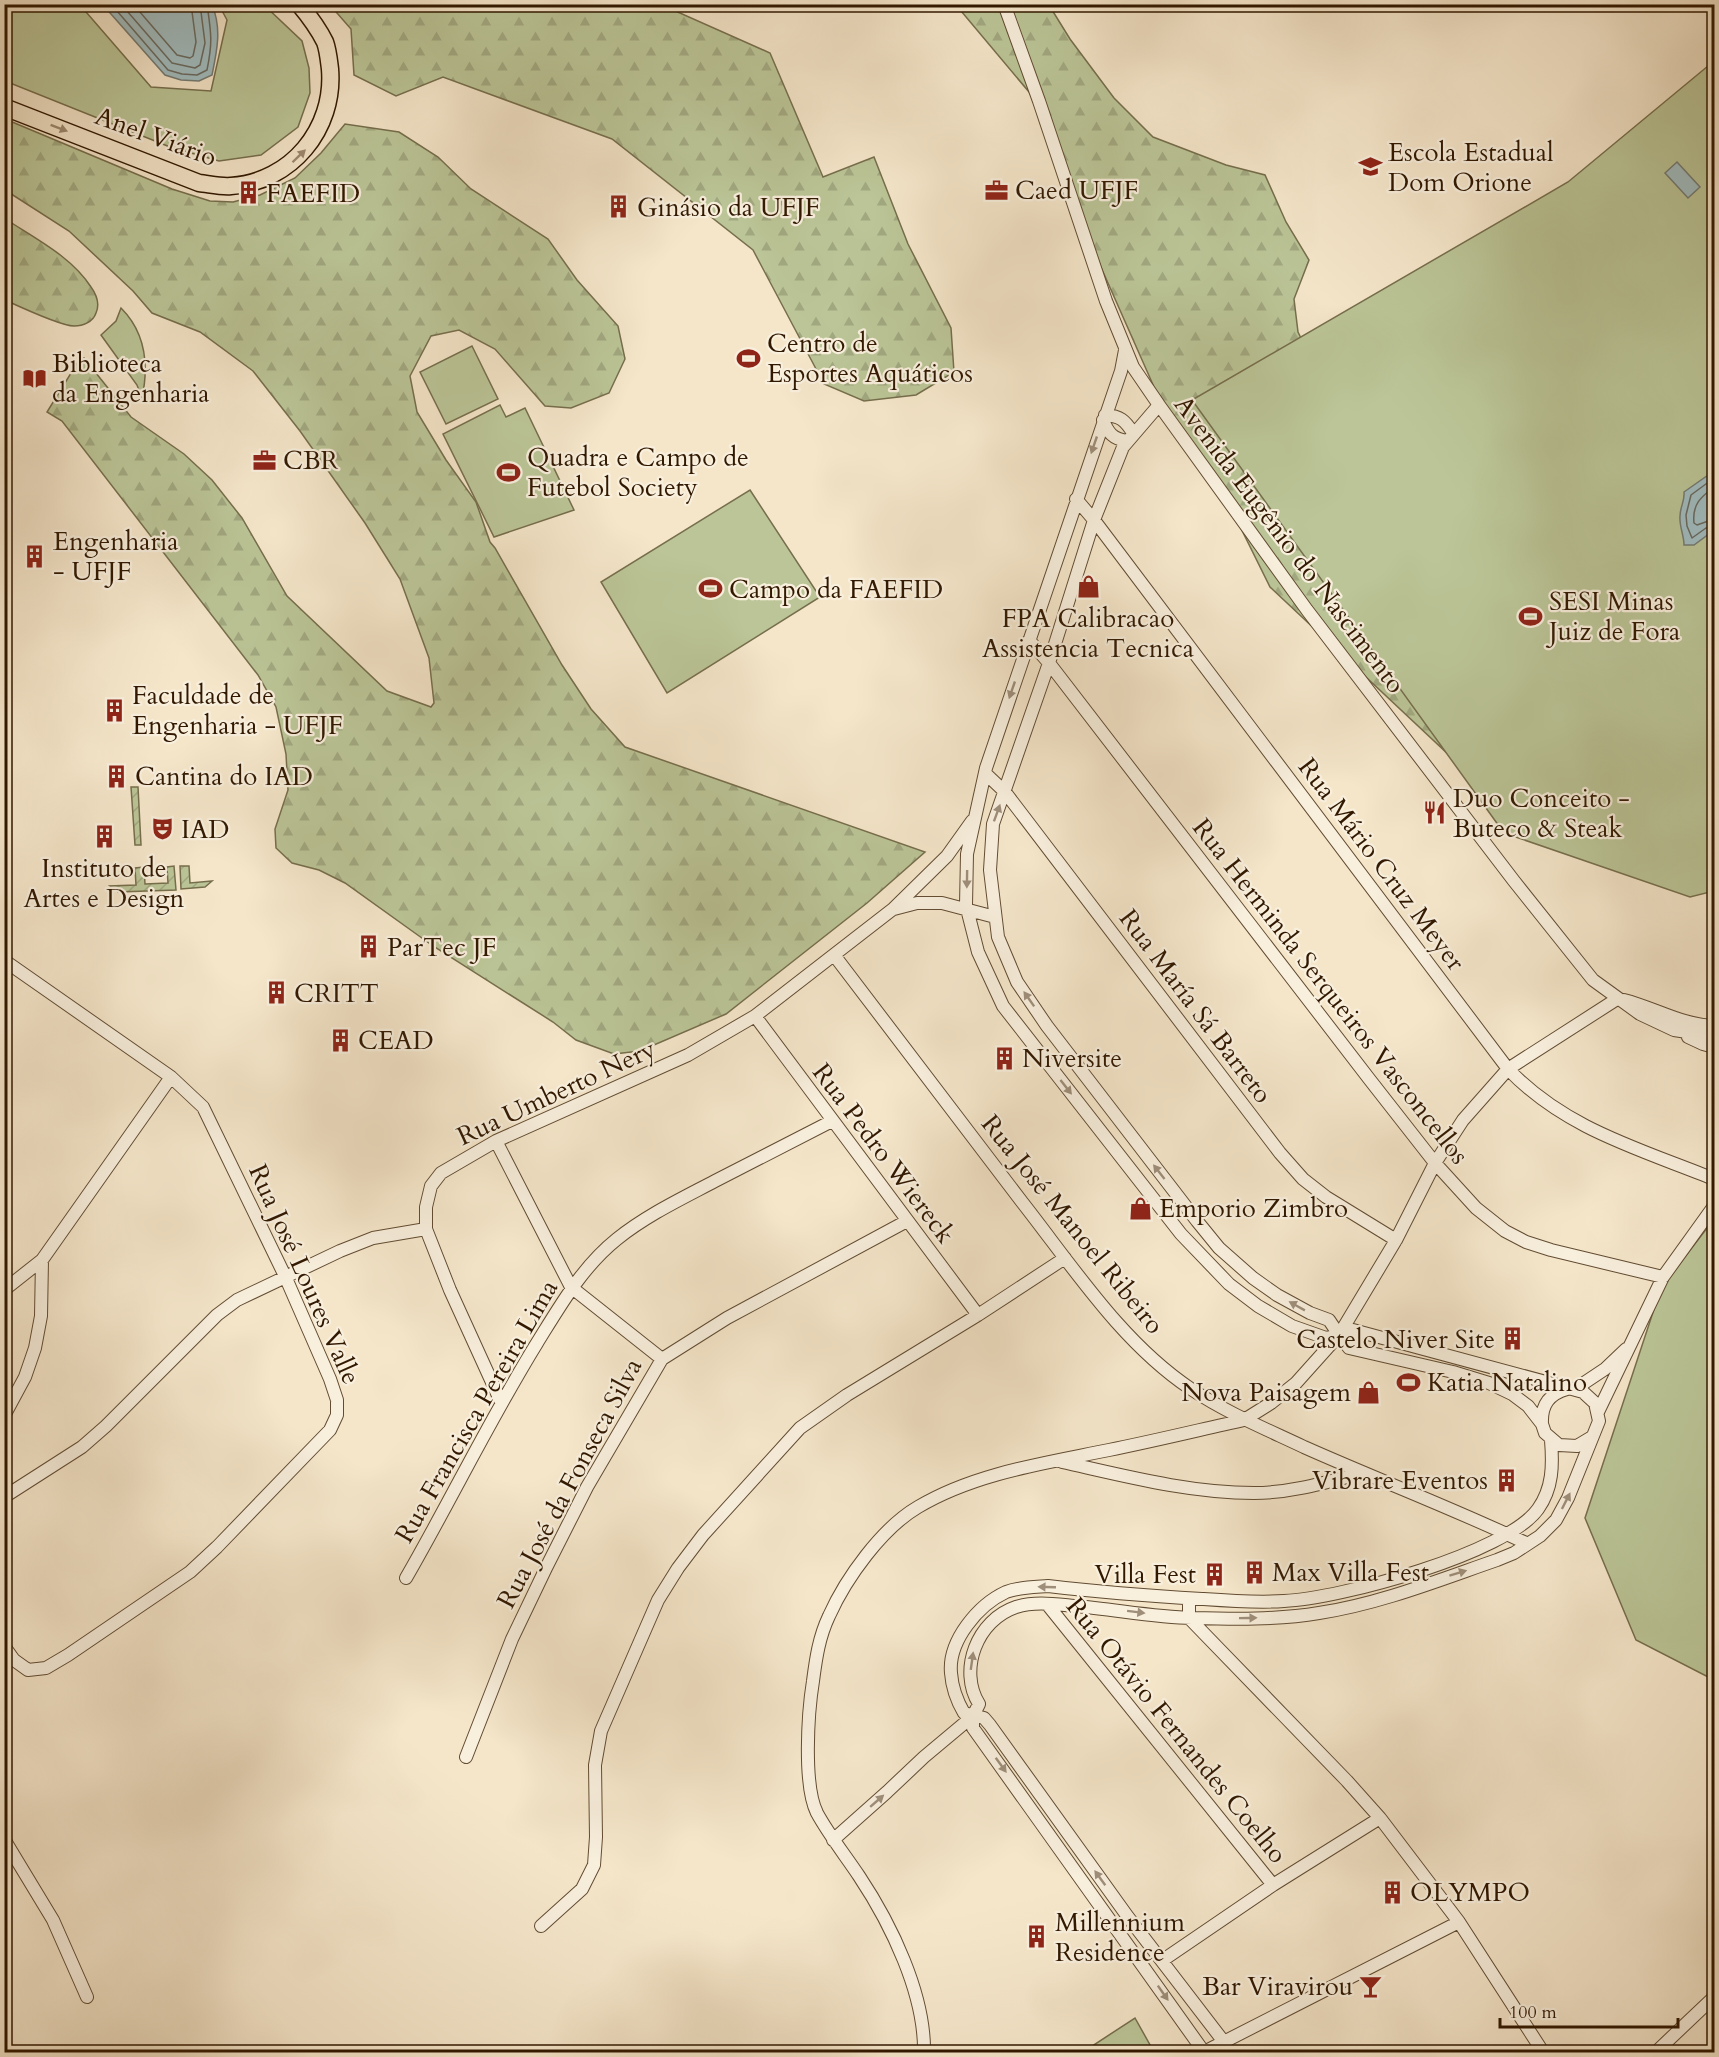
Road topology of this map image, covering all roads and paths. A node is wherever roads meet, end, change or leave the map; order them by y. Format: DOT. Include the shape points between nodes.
graph roads {
  1 [pos="299,4"];
  2 [pos="1006,4"];
  3 [pos="4,107"];
  4 [pos="1125,350"];
  5 [pos="1159,405"];
  6 [pos="1104,418"];
  7 [pos="1130,437"];
  8 [pos="1076,499"];
  9 [pos="1094,520"];
  10 [pos="1029,640"];
  11 [pos="1049,663"];
  12 [pos="985,773"];
  13 [pos="1005,792"];
  14 [pos="975,818"];
  15 [pos="893,909"];
  16 [pos="968,909"];
  17 [pos="995,917"];
  18 [pos="834,956"];
  19 [pos="5,961"];
  20 [pos="1617,999"];
  21 [pos="756,1016"];
  22 [pos="1047,1026"];
  23 [pos="1714,1026"];
  24 [pos="1674,1030"];
  25 [pos="1714,1036"];
  26 [pos="1029,1039"];
  27 [pos="1714,1047"];
  28 [pos="1508,1069"];
  29 [pos="171,1077"];
  30 [pos="832,1120"];
  31 [pos="1125,1128"];
  32 [pos="1107,1140"];
  33 [pos="496,1141"];
  34 [pos="1435,1163"];
  35 [pos="1714,1179"];
  36 [pos="1714,1206"];
  37 [pos="907,1221"];
  38 [pos="1197,1221"];
  39 [pos="426,1229"];
  40 [pos="1181,1234"];
  41 [pos="1396,1240"];
  42 [pos="1065,1257"];
  43 [pos="42,1260"];
  44 [pos="285,1276"];
  45 [pos="1663,1277"];
  46 [pos="571,1287"];
  47 [pos="4,1290"];
  48 [pos="978,1316"];
  49 [pos="1339,1335"];
  50 [pos="1631,1344"];
  51 [pos="1422,1348"];
  52 [pos="662,1359"];
  53 [pos="1418,1363"];
  54 [pos="1571,1389"];
  55 [pos="501,1402"];
  56 [pos="1598,1412"];
  57 [pos="4,1416"];
  58 [pos="1244,1420"];
  59 [pos="1542,1424"];
  60 [pos="1592,1437"];
  61 [pos="1551,1440"];
  62 [pos="1056,1461"];
  63 [pos="1362,1473"];
  64 [pos="4,1497"];
  65 [pos="1508,1534"];
  66 [pos="1528,1544"];
  67 [pos="1408,1573"];
  68 [pos="406,1578"];
  69 [pos="1414,1588"];
  70 [pos="1316,1597"];
  71 [pos="1190,1599"];
  72 [pos="1047,1604"];
  73 [pos="1318,1613"];
  74 [pos="1189,1618"];
  75 [pos="4,1646"];
  76 [pos="973,1716"];
  77 [pos="466,1757"];
  78 [pos="1380,1818"];
  79 [pos="4,1839"];
  80 [pos="833,1840"];
  81 [pos="1273,1885"];
  82 [pos="1459,1922"];
  83 [pos="541,1926"];
  84 [pos="1163,1960"];
  85 [pos="87,1997"];
  86 [pos="1714,1997"];
  87 [pos="1224,2042"];
  88 [pos="1540,2048"];
  89 [pos="924,2052"];
  90 [pos="1204,2052"];
  91 [pos="1549,2052"];
  92 [pos="1656,2052"];
  3 -- 1 [label="main road, Anel Viário, one-way" via="199,183 230,187 262,179 289,166 308,147 326,114 332,86 326,44"];
  2 -- 4 [label="street, Avenida Eugênio do Nascimento"];
  4 -- 5 [label="street, Avenida Eugênio do Nascimento"];
  4 -- 6 [label="street"];
  5 -- 7 [label="street"];
  5 -- 20 [label="street, Avenida Eugênio do Nascimento" via="1307,610 1514,881 1593,980"];
  6 -- 7 [label="street" via="1115,415 1123,419"];
  6 -- 7 [label="street" via="1107,430 1117,440"];
  6 -- 8 [label="street, one-way"];
  7 -- 9 [label="street"];
  8 -- 9 [label="street, Rua Mário Cruz Meyer"];
  8 -- 10 [label="street"];
  9 -- 11 [label="street"];
  9 -- 28 [label="street, Rua Mário Cruz Meyer"];
  10 -- 11 [label="street, Rua Herminda Serqueiros Vasconcellos"];
  10 -- 12 [label="street, one-way"];
  11 -- 13 [label="street"];
  11 -- 34 [label="street, Rua Herminda Serqueiros Vasconcellos"];
  12 -- 13 [label="street, Rua María Sá Barreto"];
  12 -- 14 [label="street"];
  17 -- 13 [label="street, one-way" via="990,870 993,824"];
  13 -- 41 [label="street, Rua María Sá Barreto" via="1280,1153 1326,1197"];
  14 -- 15 [label="street, Rua Umberto Nery" via="947,856"];
  14 -- 16 [label="street, one-way" via="967,854"];
  15 -- 16 [label="street, Rua Umberto Nery" via="917,903"];
  15 -- 18 [label="street, Rua Umberto Nery"];
  16 -- 17 [label="street, Rua Umberto Nery"];
  16 -- 26 [label="street" via="981,960 1004,1006"];
  22 -- 17 [label="street, one-way" via="1017,982 998,937"];
  18 -- 21 [label="street, Rua Umberto Nery"];
  18 -- 42 [label="street, Rua José Manoel Ribeiro"];
  19 -- 29 [label="street, Rua José Loures Valle"];
  20 -- 23 [label="street, Avenida Eugênio do Nascimento" via="1674,1018"];
  20 -- 24 [label="street, Avenida Eugênio do Nascimento"];
  20 -- 28 [label="street"];
  21 -- 30 [label="street, Rua Pedro Wiereck"];
  21 -- 33 [label="street, Rua Umberto Nery" via="688,1055"];
  22 -- 26 [label="street"];
  22 -- 31 [label="street"];
  24 -- 25 [label="street, Avenida Eugênio do Nascimento"];
  24 -- 27 [label="street"];
  26 -- 32 [label="street, one-way"];
  28 -- 34 [label="street" via="1463,1120"];
  28 -- 35 [label="street, Rua Mário Cruz Meyer" via="1544,1103 1602,1135"];
  29 -- 43 [label="street"];
  29 -- 44 [label="street, Rua José Loures Valle" via="203,1107"];
  30 -- 37 [label="street, Rua Pedro Wiereck"];
  30 -- 46 [label="street, Rua Francisca Pereira Lima" via="639,1222 615,1240"];
  31 -- 32 [label="street"];
  38 -- 31 [label="street, one-way"];
  32 -- 40 [label="street"];
  33 -- 39 [label="street, Rua Umberto Nery" via="441,1173 431,1186"];
  33 -- 46 [label="street"];
  34 -- 41 [label="street"];
  34 -- 45 [label="street, Rua Herminda Serqueiros Vasconcellos" via="1476,1208 1526,1242"];
  36 -- 45 [label="street"];
  37 -- 48 [label="street, Rua Pedro Wiereck"];
  37 -- 52 [label="street, Rua José da Fonseca Silva" via="727,1318"];
  38 -- 40 [label="street"];
  49 -- 38 [label="street, one-way" via="1329,1320 1285,1300 1252,1278"];
  39 -- 44 [label="street" via="373,1239"];
  39 -- 55 [label="street, Rua Umberto Nery"];
  40 -- 49 [label="street" via="1229,1284 1258,1306 1303,1330 1326,1338"];
  41 -- 49 [label="street"];
  42 -- 48 [label="street"];
  42 -- 58 [label="street, Rua José Manoel Ribeiro" via="1133,1340 1164,1369"];
  43 -- 47 [label="street"];
  43 -- 57 [label="street" via="41,1316 35,1348 26,1377"];
  44 -- 64 [label="street" via="237,1300 217,1315 82,1447"];
  44 -- 75 [label="street, Rua José Loures Valle" via="338,1400 330,1430 197,1566 68,1655 38,1671 28,1670"];
  45 -- 50 [label="street"];
  46 -- 52 [label="street"];
  46 -- 55 [label="street, Rua Francisca Pereira Lima"];
  48 -- 83 [label="street" via="800,1428 703,1534 678,1568 658,1600 601,1731 595,1765 594,1865 582,1889"];
  49 -- 51 [label="street" via="1353,1330"];
  49 -- 53 [label="street" via="1349,1348"];
  49 -- 58 [label="street" via="1296,1383"];
  50 -- 54 [label="street" via="1605,1368"];
  50 -- 56 [label="street"];
  51 -- 53 [label="street"];
  51 -- 54 [label="street"];
  52 -- 77 [label="street, Rua José da Fonseca Silva" via="587,1487 546,1568 512,1639"];
  53 -- 59 [label="street" via="1489,1383 1512,1394"];
  54 -- 56 [label="street" via="1589,1396"];
  54 -- 59 [label="street" via="1550,1397 1544,1405"];
  55 -- 68 [label="street, Rua Francisca Pereira Lima"];
  56 -- 60 [label="street"];
  58 -- 62 [label="street"];
  58 -- 63 [label="street, Rua José Manoel Ribeiro"];
  59 -- 61 [label="street"];
  60 -- 61 [label="street" via="1568,1447"];
  66 -- 60 [label="street, one-way" via="1556,1520"];
  61 -- 65 [label="street" via="1552,1476 1548,1492 1524,1524"];
  62 -- 63 [label="street" via="1179,1486 1255,1493 1294,1490"];
  62 -- 80 [label="street" via="986,1478 917,1508 896,1524 848,1581 817,1650 810,1696 809,1780 816,1810"];
  63 -- 65 [label="street, Rua José Manoel Ribeiro"];
  65 -- 66 [label="street, Rua José Manoel Ribeiro"];
  65 -- 67 [label="street" via="1466,1554"];
  69 -- 66 [label="street, one-way" via="1497,1560"];
  67 -- 69 [label="street"];
  67 -- 70 [label="street"];
  69 -- 73 [label="street"];
  70 -- 71 [label="street" via="1258,1602"];
  70 -- 73 [label="street"];
  71 -- 74 [label="street"];
  71 -- 76 [label="street, one-way" via="1048,1586 1009,1591 994,1598 964,1629 951,1662 959,1705 964,1713"];
  72 -- 74 [label="street, one-way"];
  76 -- 72 [label="street, one-way" via="979,1704 970,1678 972,1653 978,1639 1002,1613 1033,1603"];
  72 -- 81 [label="street, Rua Otávio Fernandes Coelho"];
  74 -- 73 [label="street, one-way"];
  74 -- 78 [label="street"];
  80 -- 76 [label="street, one-way"];
  84 -- 76 [label="street, one-way" via="990,1725 984,1718"];
  76 -- 90 [label="street, one-way" via="973,1728"];
  78 -- 81 [label="street"];
  78 -- 82 [label="street"];
  79 -- 85 [label="street" via="52,1920"];
  80 -- 89 [label="street" via="861,1878 900,1951 917,1999"];
  81 -- 84 [label="street"];
  82 -- 87 [label="street"];
  82 -- 88 [label="street"];
  84 -- 87 [label="street"];
  86 -- 92 [label="street"];
  87 -- 90 [label="street"];
  88 -- 91 [label="street"];
}
